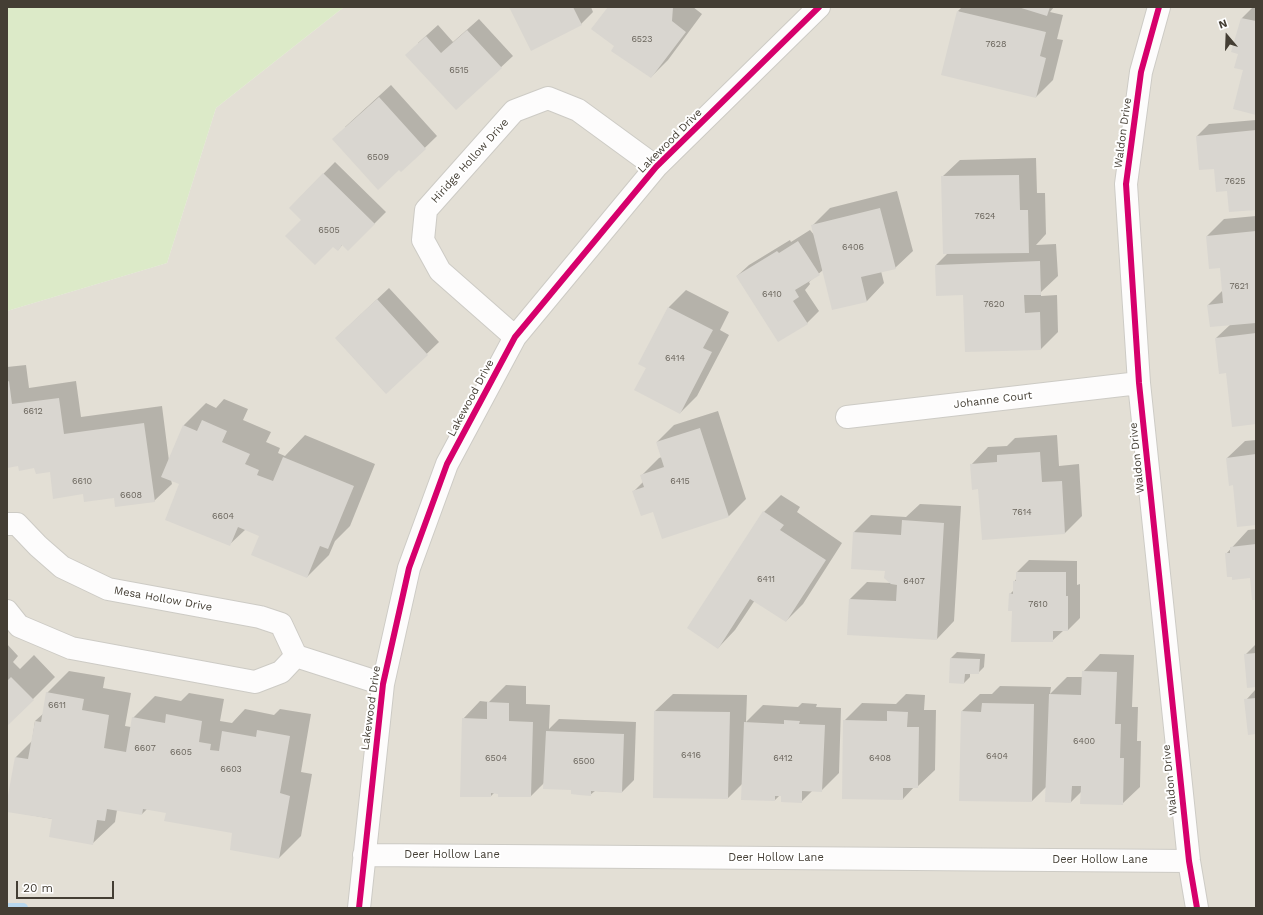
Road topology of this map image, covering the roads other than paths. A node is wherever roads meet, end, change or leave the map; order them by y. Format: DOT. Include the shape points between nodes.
graph roads {
  1 [pos="819,7"];
  2 [pos="1160,7"];
  3 [pos="656,167"];
  4 [pos="515,337"];
  5 [pos="1139,383"];
  6 [pos="847,417"];
  7 [pos="7,524"];
  8 [pos="7,611"];
  9 [pos="296,656"];
  10 [pos="383,684"];
  11 [pos="364,855"];
  12 [pos="1189,861"];
  13 [pos="359,908"];
  14 [pos="1197,908"];
  1 -- 3 [label="street, Lakewood Drive"];
  2 -- 5 [label="street, Waldon Drive" via="1141,72 1126,184"];
  3 -- 4 [label="street, Lakewood Drive"];
  3 -- 4 [label="street, Hiridge Hollow Drive" via="578,110 548,98 514,111 426,210 423,240 440,271"];
  4 -- 10 [label="street, Lakewood Drive" via="447,464 409,568"];
  5 -- 6 [label="street, Johanne Court"];
  5 -- 12 [label="street, Waldon Drive"];
  7 -- 9 [label="street, Mesa Hollow Drive" via="17,524 62,567 108,589 260,617 281,624"];
  8 -- 9 [label="street" via="19,626 71,648 254,682 281,672"];
  9 -- 10 [label="street"];
  10 -- 11 [label="street, Lakewood Drive"];
  11 -- 12 [label="street, Deer Hollow Lane"];
  11 -- 13 [label="street, Lakewood Drive"];
  12 -- 14 [label="street, Waldon Drive"];
}
